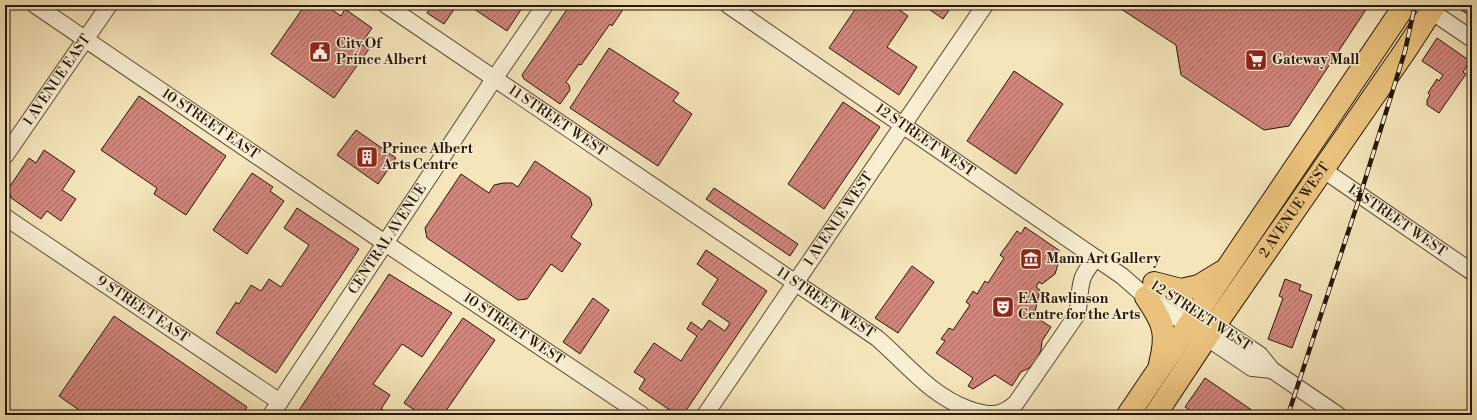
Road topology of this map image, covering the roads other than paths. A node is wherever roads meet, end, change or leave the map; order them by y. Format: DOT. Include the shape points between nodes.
graph roads {
  1 [pos="35,5"];
  2 [pos="109,5"];
  3 [pos="386,5"];
  4 [pos="546,5"];
  5 [pos="728,5"];
  6 [pos="985,5"];
  7 [pos="1405,5"];
  8 [pos="1433,8"];
  9 [pos="85,39"];
  10 [pos="1472,39"];
  11 [pos="494,79"];
  12 [pos="904,126"];
  13 [pos="5,156"];
  14 [pos="1322,169"];
  15 [pos="5,217"];
  16 [pos="385,243"];
  17 [pos="1096,258"];
  18 [pos="1228,268"];
  19 [pos="1472,272"];
  20 [pos="795,283"];
  21 [pos="1150,290"];
  22 [pos="1202,325"];
  23 [pos="1160,368"];
  24 [pos="275,408"];
  25 [pos="642,415"];
  26 [pos="705,415"];
  27 [pos="1128,415"];
  28 [pos="1155,415"];
  29 [pos="1338,415"];
  1 -- 9 [label="street, 10 STREET EAST"];
  2 -- 9 [label="street, 1 AVENUE EAST"];
  3 -- 11 [label="street, 11 STREET WEST"];
  4 -- 11 [label="street, CENTRAL AVENUE"];
  5 -- 12 [label="street, 12 STREET WEST"];
  6 -- 12 [label="street, 1 AVENUE WEST"];
  7 -- 18 [label="highway, 2 AVENUE WEST"];
  8 -- 10 [label="street"];
  8 -- 14 [label="highway, 2 AVENUE WEST"];
  9 -- 13 [label="street, 1 AVENUE EAST"];
  9 -- 16 [label="street, 10 STREET EAST"];
  11 -- 16 [label="street, CENTRAL AVENUE"];
  11 -- 20 [label="street, 11 STREET WEST"];
  12 -- 17 [label="street, 12 STREET WEST"];
  12 -- 20 [label="street, 1 AVENUE WEST"];
  14 -- 19 [label="street, 13 STREET WEST"];
  14 -- 22 [label="highway, 2 AVENUE WEST"];
  15 -- 24 [label="street, 9 STREET EAST"];
  16 -- 24 [label="street, CENTRAL AVENUE"];
  16 -- 25 [label="street, 10 STREET WEST"];
  17 -- 20 [label="street, 11 STREET WEST" via="1083,277 1078,311 1072,322 1016,403 1009,409 994,414 972,411 937,393 877,338"];
  17 -- 21 [label="street, 12 STREET WEST" via="1122,276"];
  18 -- 21 [label="highway" via="1199,286 1180,290"];
  18 -- 22 [label="highway, 2 AVENUE WEST"];
  20 -- 26 [label="street, 1 AVENUE WEST"];
  21 -- 22 [label="street, 12 STREET WEST"];
  21 -- 23 [label="highway" via="1165,340"];
  22 -- 23 [label="highway, 2 AVENUE WEST"];
  22 -- 28 [label="highway, 2 AVENUE WEST"];
  22 -- 29 [label="street, 12 STREET WEST" via="1252,368 1272,370"];
  23 -- 27 [label="highway, 2 AVENUE WEST"];
}
